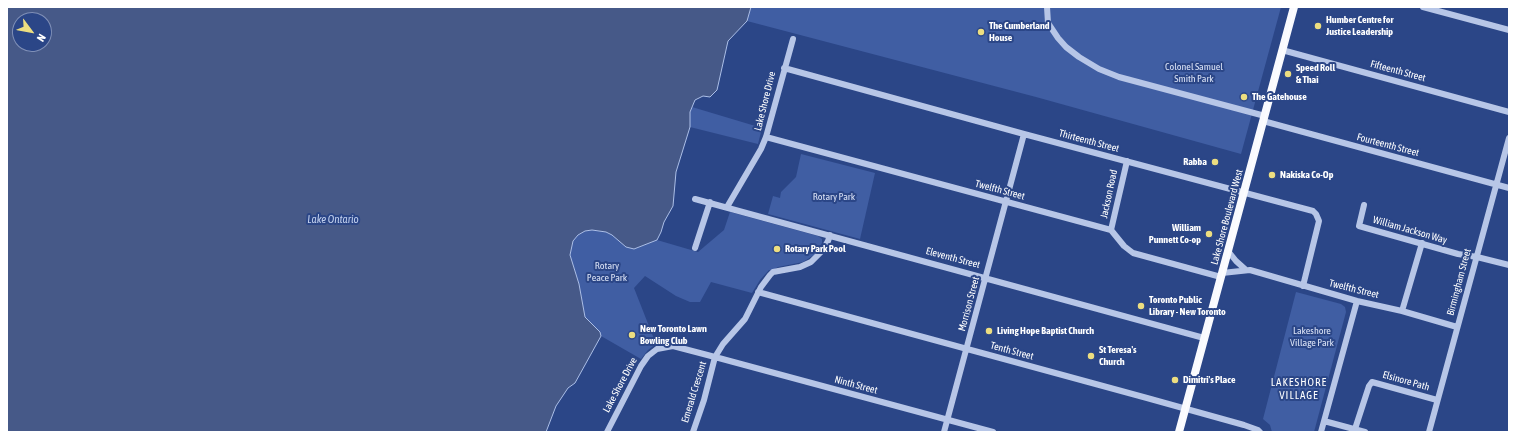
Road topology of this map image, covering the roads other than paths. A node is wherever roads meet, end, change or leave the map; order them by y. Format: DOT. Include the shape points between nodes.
graph roads {
  1 [pos="1047,7"];
  2 [pos="1294,7"];
  3 [pos="1423,7"];
  4 [pos="1509,30"];
  5 [pos="792,39"];
  6 [pos="1282,50"];
  7 [pos="784,68"];
  8 [pos="1509,112"];
  9 [pos="1264,118"];
  10 [pos="1024,134"];
  11 [pos="766,137"];
  12 [pos="1509,138"];
  13 [pos="1127,161"];
  14 [pos="1496,184"];
  15 [pos="1509,188"];
  16 [pos="1244,192"];
  17 [pos="696,199"];
  18 [pos="710,202"];
  19 [pos="1006,202"];
  20 [pos="1364,205"];
  21 [pos="727,207"];
  22 [pos="1112,230"];
  23 [pos="830,235"];
  24 [pos="1422,243"];
  25 [pos="695,248"];
  26 [pos="1228,251"];
  27 [pos="1477,257"];
  28 [pos="1509,265"];
  29 [pos="1246,270"];
  30 [pos="1221,275"];
  31 [pos="986,278"];
  32 [pos="1303,286"];
  33 [pos="758,292"];
  34 [pos="1357,300"];
  35 [pos="1402,311"];
  36 [pos="1457,327"];
  37 [pos="1204,338"];
  38 [pos="967,349"];
  39 [pos="715,358"];
  40 [pos="1437,400"];
  41 [pos="1185,409"];
  42 [pos="948,420"];
  43 [pos="1324,421"];
  44 [pos="1355,431"];
  45 [pos="608,432"];
  46 [pos="692,432"];
  47 [pos="944,432"];
  48 [pos="993,432"];
  49 [pos="1179,432"];
  50 [pos="1260,432"];
  51 [pos="1321,432"];
  52 [pos="1365,432"];
  53 [pos="1429,432"];
  1 -- 9 [label="street, Fourteenth Street" via="1048,23 1058,38 1079,57 1099,69"];
  2 -- 6 [label="main road, Lake Shore Boulevard West"];
  3 -- 4 [label="street"];
  5 -- 7 [label="street, Lake Shore Drive"];
  6 -- 8 [label="street, Fifteenth Street"];
  6 -- 9 [label="main road, Lake Shore Boulevard West"];
  7 -- 10 [label="street, Thirteenth Street"];
  7 -- 11 [label="street, Lake Shore Drive"];
  9 -- 14 [label="street, Fourteenth Street"];
  9 -- 16 [label="main road, Lake Shore Boulevard West"];
  10 -- 13 [label="street, Thirteenth Street"];
  10 -- 19 [label="street, Morrison Street"];
  11 -- 19 [label="street, Twelfth Street"];
  11 -- 21 [label="street, Lake Shore Drive"];
  12 -- 14 [label="street, Birmingham Street"];
  13 -- 16 [label="street, Thirteenth Street"];
  13 -- 22 [label="street, Jackson Road"];
  14 -- 15 [label="street, Fourteenth Street"];
  14 -- 27 [label="street, Birmingham Street"];
  16 -- 26 [label="main road, Lake Shore Boulevard West"];
  16 -- 32 [label="street, Thirteenth Street" via="1316,214 1320,221"];
  17 -- 18 [label="street, Eleventh Street"];
  18 -- 21 [label="street, Eleventh Street"];
  18 -- 25 [label="street"];
  19 -- 22 [label="street, Twelfth Street"];
  19 -- 31 [label="street, Morrison Street"];
  20 -- 24 [label="street, William Jackson Way" via="1359,226"];
  21 -- 23 [label="street, Eleventh Street"];
  22 -- 30 [label="street, Twelfth Street" via="1124,246 1133,252"];
  23 -- 31 [label="street, Eleventh Street"];
  23 -- 33 [label="street" via="826,246 814,260 800,267 773,272"];
  24 -- 27 [label="street, William Jackson Way"];
  24 -- 35 [label="street"];
  26 -- 29 [label="street"];
  26 -- 30 [label="main road, Lake Shore Boulevard West"];
  27 -- 28 [label="street"];
  27 -- 36 [label="street, Birmingham Street"];
  29 -- 30 [label="street, Twelfth Street"];
  29 -- 32 [label="street, Twelfth Street"];
  30 -- 37 [label="main road, Lake Shore Boulevard West"];
  31 -- 37 [label="street, Eleventh Street"];
  31 -- 38 [label="street, Morrison Street"];
  32 -- 34 [label="street, Twelfth Street"];
  33 -- 38 [label="street, Tenth Street"];
  33 -- 39 [label="street" via="745,319 723,344"];
  34 -- 35 [label="street, Twelfth Street"];
  34 -- 43 [label="street"];
  35 -- 36 [label="street, Twelfth Street"];
  36 -- 40 [label="street, Birmingham Street"];
  37 -- 41 [label="main road, Lake Shore Boulevard West"];
  38 -- 41 [label="street, Tenth Street"];
  38 -- 42 [label="street, Morrison Street"];
  39 -- 42 [label="street, Ninth Street"];
  39 -- 45 [label="street, Lake Shore Drive" via="673,346 657,349 641,366"];
  39 -- 46 [label="street, Emerald Crescent"];
  40 -- 44 [label="street, Elsinore Path" via="1372,382"];
  40 -- 53 [label="street, Birmingham Street"];
  41 -- 49 [label="main road, Lake Shore Boulevard West"];
  41 -- 50 [label="street, Tenth Street" via="1244,425"];
  42 -- 47 [label="street, Morrison Street"];
  42 -- 48 [label="street, Ninth Street"];
  43 -- 44 [label="street"];
  43 -- 51 [label="street"];
  44 -- 52 [label="street"];
}
